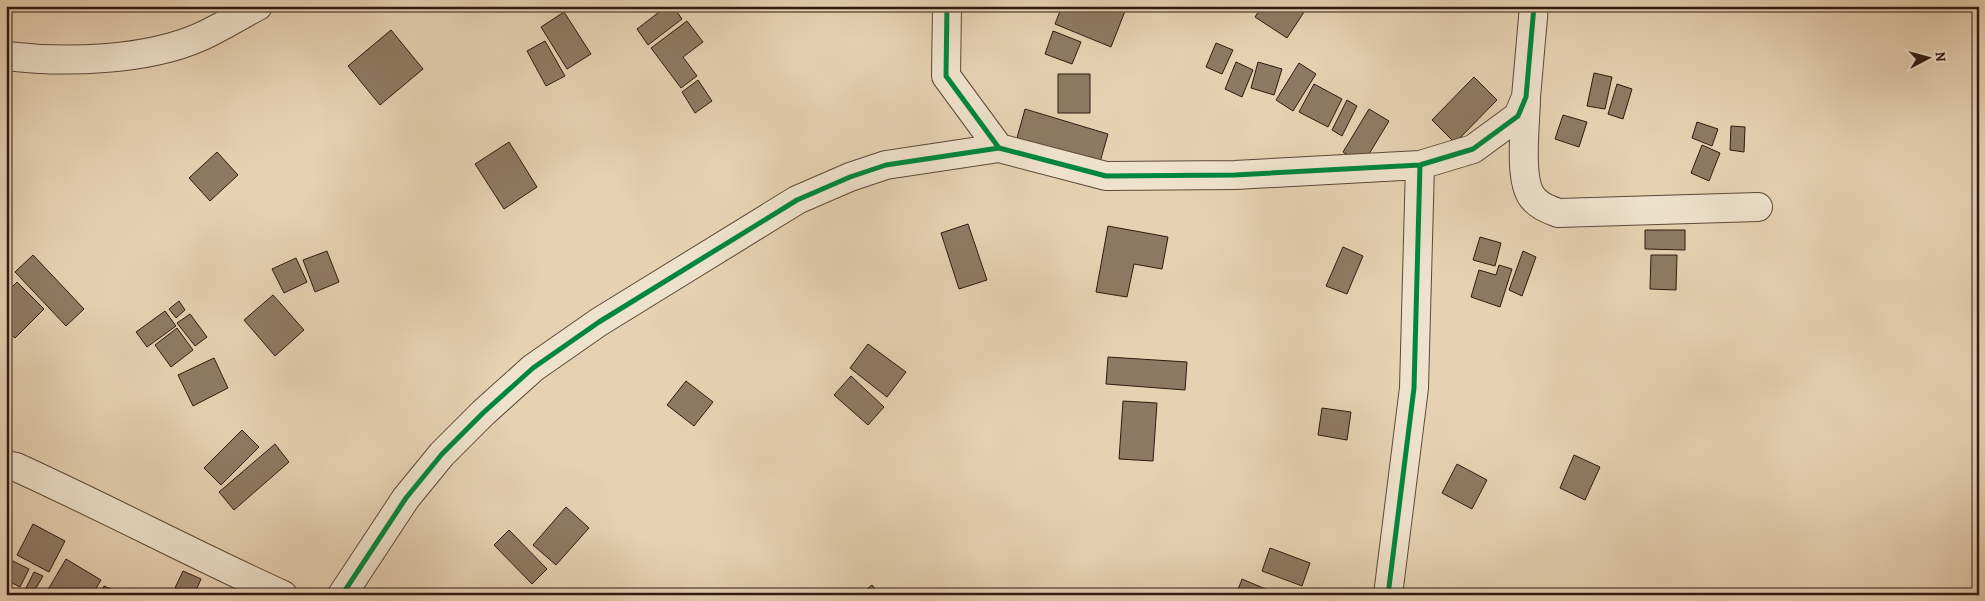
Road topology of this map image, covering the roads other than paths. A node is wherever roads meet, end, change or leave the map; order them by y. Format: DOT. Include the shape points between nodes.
graph roads {
  1 [pos="258,6"];
  2 [pos="948,6"];
  3 [pos="1534,6"];
  4 [pos="6,56"];
  5 [pos="1526,97"];
  6 [pos="999,148"];
  7 [pos="1420,165"];
  8 [pos="1758,207"];
  9 [pos="6,465"];
  10 [pos="283,595"];
  11 [pos="342,595"];
  12 [pos="1388,595"];
  1 -- 4 [label="street" via="199,38 162,48 83,60"];
  2 -- 6 [label="street" via="946,76"];
  3 -- 5 [label="street"];
  5 -- 7 [label="street" via="1518,116 1473,148"];
  5 -- 8 [label="street" via="1525,180 1532,196 1542,207 1558,213"];
  6 -- 7 [label="street" via="1106,176 1235,175"];
  6 -- 11 [label="street" via="886,165 850,176 797,200 599,322 533,368 442,454 406,498"];
  7 -- 12 [label="street" via="1414,388"];
  9 -- 10 [label="street" via="85,499"];
}
